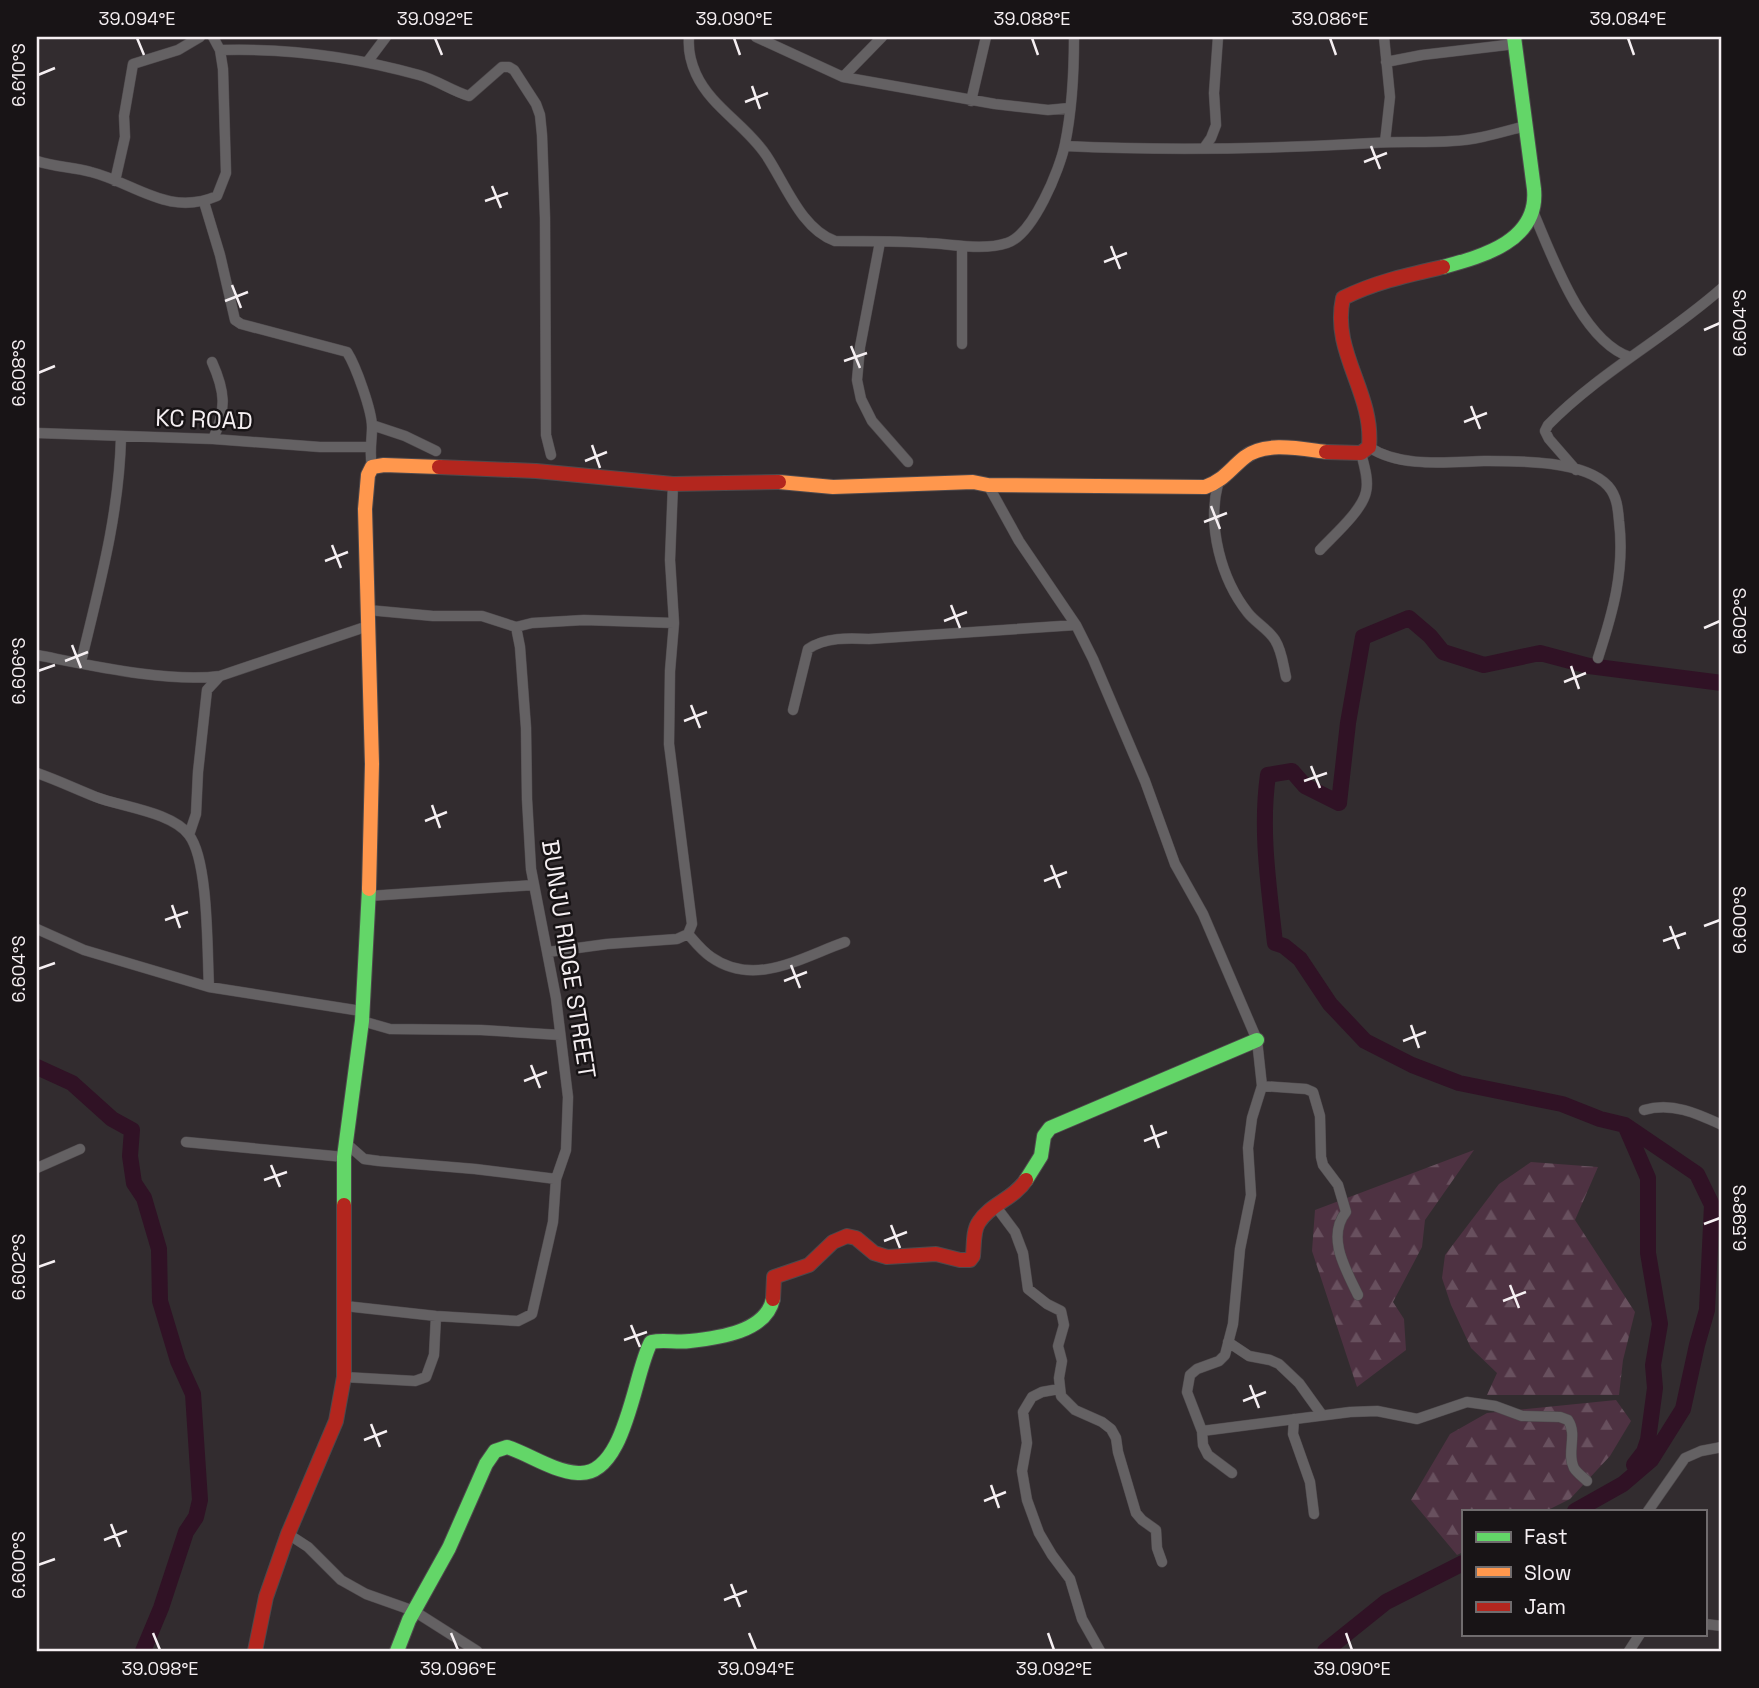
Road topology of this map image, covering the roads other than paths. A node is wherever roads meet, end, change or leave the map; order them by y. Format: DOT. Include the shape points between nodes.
graph roads {
  1 [pos="200,37"];
  2 [pos="213,37"];
  3 [pos="386,37"];
  4 [pos="689,37"];
  5 [pos="756,37"];
  6 [pos="882,37"];
  7 [pos="986,37"];
  8 [pos="1074,37"];
  9 [pos="1218,37"];
  10 [pos="1384,37"];
  11 [pos="1515,40"];
  12 [pos="220,50"];
  13 [pos="368,61"];
  14 [pos="1386,62"];
  15 [pos="843,77"];
  16 [pos="971,101"];
  17 [pos="1069,108"];
  18 [pos="1525,126"];
  19 [pos="1385,142"];
  20 [pos="1065,146"];
  21 [pos="1204,148"];
  22 [pos="37,160"];
  23 [pos="115,181"];
  24 [pos="204,202"];
  25 [pos="1534,214"];
  26 [pos="880,242"];
  27 [pos="962,246"];
  28 [pos="1722,288"];
  29 [pos="962,344"];
  30 [pos="1630,357"];
  31 [pos="212,362"];
  32 [pos="372,425"];
  33 [pos="37,433"];
  34 [pos="121,437"];
  35 [pos="213,439"];
  36 [pos="370,447"];
  37 [pos="1365,450"];
  38 [pos="436,451"];
  39 [pos="551,456"];
  40 [pos="908,462"];
  41 [pos="372,467"];
  42 [pos="1577,470"];
  43 [pos="673,484"];
  44 [pos="1218,484"];
  45 [pos="988,485"];
  46 [pos="1320,550"];
  47 [pos="368,610"];
  48 [pos="674,623"];
  49 [pos="1076,625"];
  50 [pos="368,626"];
  51 [pos="516,626"];
  52 [pos="37,655"];
  53 [pos="1598,658"];
  54 [pos="81,662"];
  55 [pos="219,676"];
  56 [pos="1286,677"];
  57 [pos="793,710"];
  58 [pos="37,773"];
  59 [pos="189,835"];
  60 [pos="534,885"];
  61 [pos="369,896"];
  62 [pos="37,929"];
  63 [pos="688,934"];
  64 [pos="845,942"];
  65 [pos="548,952"];
  66 [pos="209,988"];
  67 [pos="362,1016"];
  68 [pos="560,1035"];
  69 [pos="1256,1040"];
  70 [pos="1262,1086"];
  71 [pos="1644,1110"];
  72 [pos="1722,1125"];
  73 [pos="186,1142"];
  74 [pos="80,1149"];
  75 [pos="346,1150"];
  76 [pos="37,1168"];
  77 [pos="556,1179"];
  78 [pos="997,1209"];
  79 [pos="1358,1295"];
  80 [pos="345,1306"];
  81 [pos="436,1316"];
  82 [pos="1228,1342"];
  83 [pos="344,1377"];
  84 [pos="1059,1390"];
  85 [pos="1322,1415"];
  86 [pos="1294,1419"];
  87 [pos="1202,1431"];
  88 [pos="1722,1447"];
  89 [pos="1232,1473"];
  90 [pos="1587,1481"];
  91 [pos="1649,1510"];
  92 [pos="1314,1514"];
  93 [pos="288,1534"];
  94 [pos="1162,1562"];
  95 [pos="414,1611"];
  96 [pos="1639,1636"];
  97 [pos="255,1651"];
  98 [pos="397,1651"];
  99 [pos="477,1651"];
  100 [pos="1100,1651"];
  101 [pos="1629,1651"];
  1 -- 23 [label="street" via="178,50 133,64"];
  2 -- 12 [label="street"];
  3 -- 13 [label="street"];
  4 -- 26 [label="street" via="692,61 703,85 766,154 813,227 835,241"];
  5 -- 15 [label="street"];
  6 -- 15 [label="street"];
  7 -- 16 [label="street"];
  8 -- 17 [label="street"];
  9 -- 21 [label="street" via="1216,125"];
  10 -- 14 [label="street"];
  11 -- 14 [label="street"];
  11 -- 18 [label="street"];
  12 -- 13 [label="street" via="259,49"];
  12 -- 24 [label="street" via="226,173 216,196"];
  13 -- 39 [label="street" via="470,96 509,66 536,104 542,135 546,435"];
  14 -- 19 [label="street" via="1390,97"];
  15 -- 16 [label="street"];
  16 -- 17 [label="street"];
  17 -- 20 [label="street"];
  18 -- 19 [label="street" via="1455,141"];
  18 -- 25 [label="street"];
  19 -- 21 [label="street"];
  20 -- 21 [label="street"];
  20 -- 27 [label="street" via="1049,188 1023,234 1001,245"];
  22 -- 23 [label="street"];
  23 -- 24 [label="street" via="162,201"];
  24 -- 32 [label="street" via="235,320 347,352"];
  25 -- 30 [label="street" via="1585,317 1608,345"];
  25 -- 37 [label="street" via="1507,244 1374,284 1343,298 1339,310 1342,333 1372,425"];
  26 -- 27 [label="street"];
  26 -- 40 [label="street" via="857,380 872,421"];
  27 -- 29 [label="street"];
  28 -- 30 [label="street"];
  30 -- 42 [label="street" via="1562,411 1545,431"];
  31 -- 35 [label="street" via="221,384 223,414"];
  32 -- 36 [label="street"];
  32 -- 38 [label="street"];
  33 -- 34 [label="street, KC ROAD"];
  34 -- 35 [label="street, KC ROAD"];
  34 -- 54 [label="street" via="109,547"];
  35 -- 36 [label="street, KC ROAD"];
  36 -- 41 [label="street"];
  37 -- 42 [label="street" via="1391,458 1536,463"];
  37 -- 44 [label="street" via="1255,451"];
  37 -- 46 [label="street" via="1363,501"];
  41 -- 43 [label="street" via="536,471"];
  41 -- 47 [label="street" via="365,509"];
  42 -- 53 [label="street" via="1607,485 1614,495 1619,525 1620,579"];
  43 -- 45 [label="street"];
  43 -- 48 [label="street" via="670,560"];
  44 -- 45 [label="street"];
  44 -- 56 [label="street" via="1215,529 1227,576 1248,613 1275,640"];
  45 -- 49 [label="street" via="1019,541"];
  47 -- 50 [label="street"];
  47 -- 51 [label="street" via="482,616"];
  48 -- 51 [label="street" via="584,620"];
  48 -- 63 [label="street" via="669,744 692,924"];
  49 -- 57 [label="street" via="824,642 808,649"];
  49 -- 69 [label="street" via="1140,770 1175,864 1203,914"];
  50 -- 55 [label="street"];
  50 -- 61 [label="street"];
  51 -- 60 [label="street, BUNJU RIDGE STREET"];
  52 -- 54 [label="street"];
  54 -- 55 [label="street" via="190,679"];
  55 -- 59 [label="street" via="207,690 196,814"];
  58 -- 59 [label="street" via="158,816"];
  59 -- 66 [label="street" via="201,875"];
  60 -- 61 [label="street"];
  60 -- 65 [label="street, BUNJU RIDGE STREET"];
  61 -- 67 [label="street"];
  62 -- 66 [label="street" via="84,950"];
  63 -- 64 [label="street" via="709,957 746,970 778,968"];
  63 -- 65 [label="street" via="677,939"];
  65 -- 68 [label="street, BUNJU RIDGE STREET"];
  66 -- 67 [label="street"];
  67 -- 68 [label="street" via="390,1029"];
  67 -- 75 [label="street"];
  68 -- 77 [label="street, BUNJU RIDGE STREET" via="568,1097 566,1150"];
  69 -- 70 [label="street"];
  69 -- 78 [label="street" via="1050,1128 1041,1156 1019,1191"];
  70 -- 79 [label="street" via="1313,1092 1320,1116 1323,1165 1338,1185 1346,1212 1338,1225 1339,1251"];
  70 -- 82 [label="street" via="1252,1118 1250,1209"];
  71 -- 72 [label="street" via="1674,1106"];
  73 -- 75 [label="street"];
  74 -- 76 [label="street"];
  75 -- 77 [label="street" via="379,1161"];
  75 -- 80 [label="street"];
  77 -- 81 [label="street, BUNJU RIDGE STREET" via="553,1222 532,1314 518,1321"];
  78 -- 84 [label="street" via="1015,1232 1028,1289 1061,1311"];
  78 -- 95 [label="street" via="977,1224 970,1260 945,1255 889,1257 876,1254 855,1238 841,1236 806,1268 774,1277 774,1302 752,1328 687,1342 651,1342 612,1452 595,1471 585,1475 570,1471 509,1447 495,1451"];
  80 -- 81 [label="street, BUNJU RIDGE STREET"];
  80 -- 83 [label="street"];
  81 -- 83 [label="street" via="434,1355 426,1377 415,1381"];
  82 -- 85 [label="street" via="1249,1356 1279,1364"];
  82 -- 87 [label="street" via="1219,1361 1190,1374 1187,1392"];
  83 -- 93 [label="street" via="336,1421"];
  84 -- 94 [label="street" via="1075,1410 1102,1422 1116,1437 1136,1513 1156,1530"];
  84 -- 100 [label="street" via="1032,1397 1023,1412 1027,1500 1039,1533 1070,1579 1082,1619"];
  85 -- 86 [label="street"];
  85 -- 90 [label="street" via="1377,1411 1417,1419 1468,1402 1522,1416 1560,1417 1572,1425 1572,1459"];
  86 -- 87 [label="street"];
  86 -- 92 [label="street" via="1293,1434 1310,1482"];
  87 -- 89 [label="street" via="1208,1455"];
  88 -- 91 [label="street" via="1685,1458"];
  93 -- 95 [label="street" via="341,1580"];
  93 -- 97 [label="street" via="266,1597"];
  95 -- 98 [label="street"];
  95 -- 99 [label="street"];
  96 -- 101 [label="street"];
}
